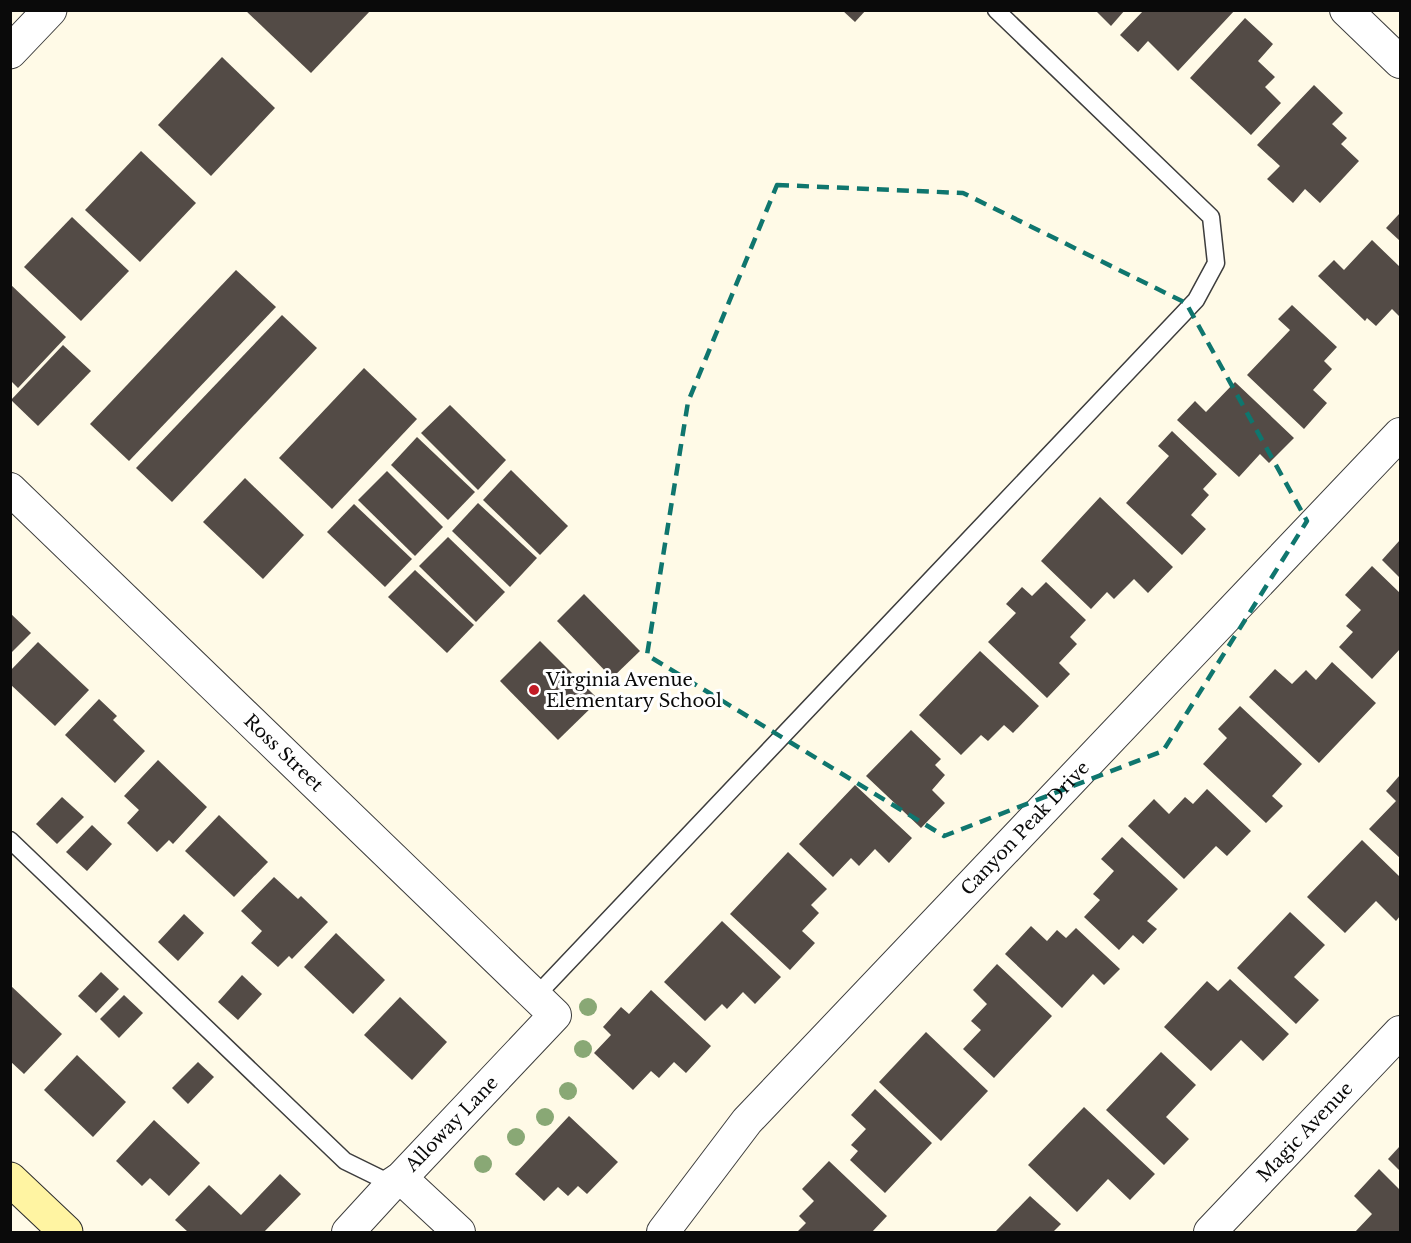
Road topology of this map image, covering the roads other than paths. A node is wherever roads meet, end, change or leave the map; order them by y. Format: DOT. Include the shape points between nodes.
graph roads {
  1 [pos="50,10"];
  2 [pos="996,10"];
  3 [pos="1346,10"];
  4 [pos="1397,51"];
  5 [pos="10,52"];
  6 [pos="1401,434"];
  7 [pos="10,489"];
  8 [pos="10,840"];
  9 [pos="545,1006"];
  10 [pos="1401,1032"];
  11 [pos="10,1179"];
  12 [pos="397,1181"];
  13 [pos="66,1233"];
  14 [pos="348,1233"];
  15 [pos="459,1233"];
  16 [pos="663,1233"];
  17 [pos="1210,1233"];
  1 -- 5 [label="street"];
  2 -- 9 [label="lane" via="1211,217 1216,263 1196,300"];
  3 -- 4 [label="street"];
  6 -- 16 [label="street, Canyon Peak Drive" via="747,1121"];
  7 -- 9 [label="street, Ross Street"];
  8 -- 12 [label="lane" via="345,1161"];
  9 -- 12 [label="street, Alloway Lane"];
  10 -- 17 [label="street, Magic Avenue"];
  11 -- 13 [label="main road"];
  12 -- 14 [label="street, Alloway Lane"];
  12 -- 15 [label="street"];
}
